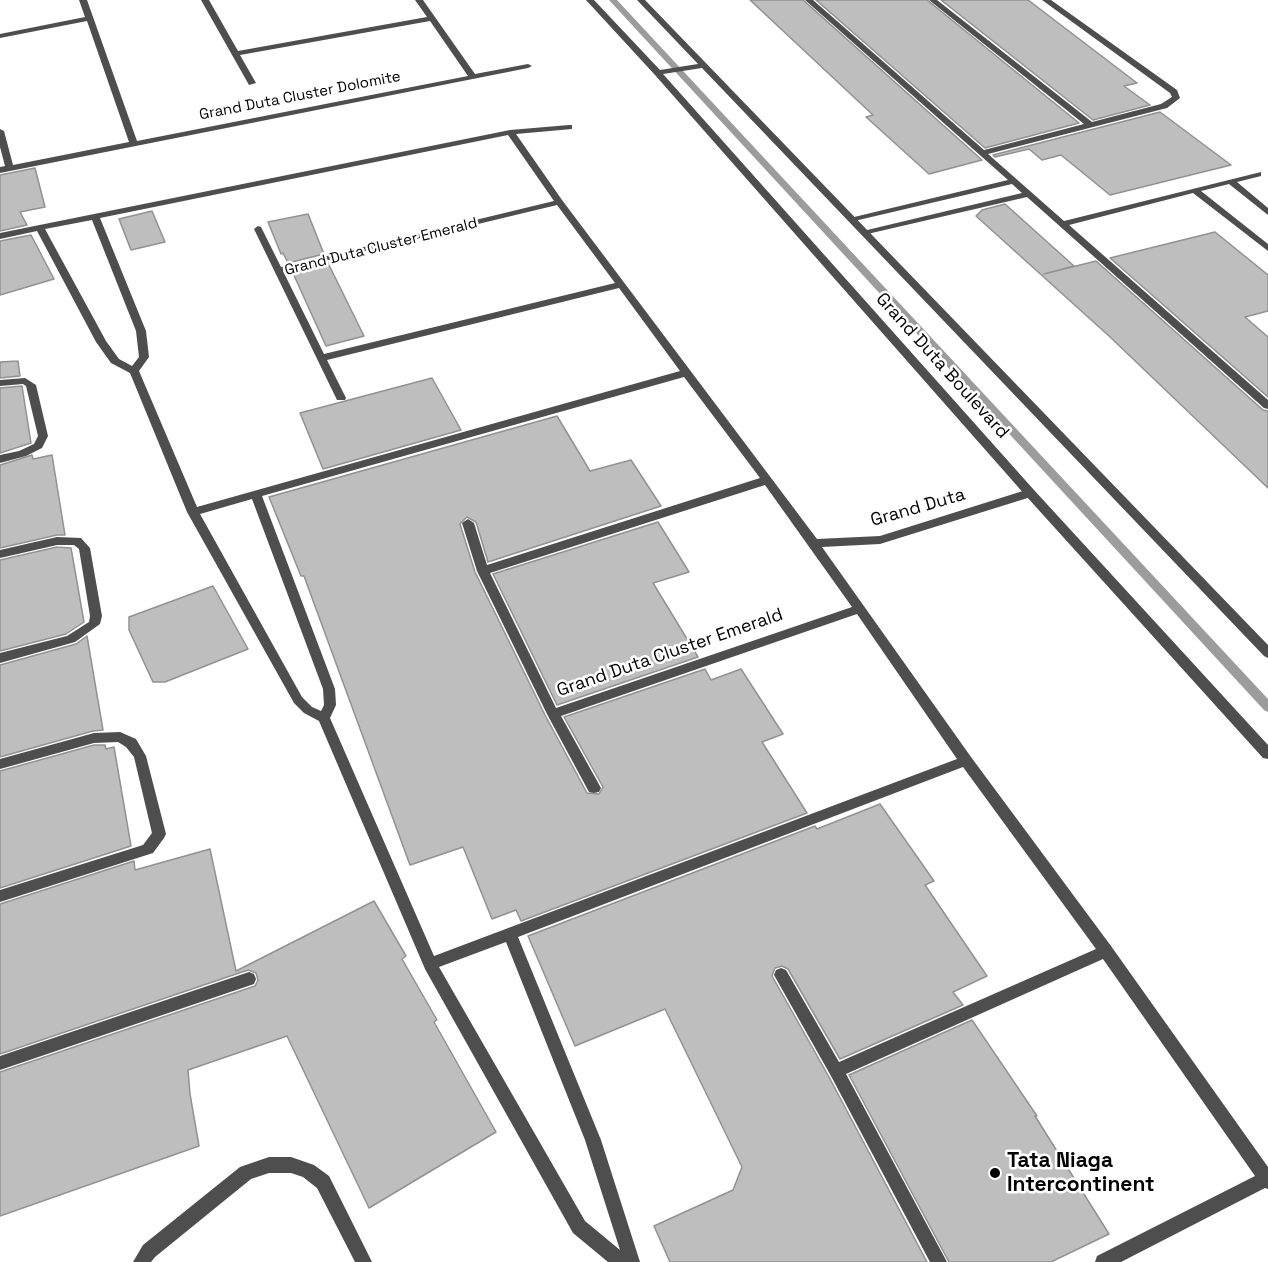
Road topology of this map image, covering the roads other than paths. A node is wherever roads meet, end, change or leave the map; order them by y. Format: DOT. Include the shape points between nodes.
graph roads {
  1 [pos="83,0"];
  2 [pos="206,0"];
  3 [pos="420,0"];
  4 [pos="590,0"];
  5 [pos="641,0"];
  6 [pos="809,0"];
  7 [pos="933,0"];
  8 [pos="1046,0"];
  9 [pos="89,18"];
  10 [pos="432,18"];
  11 [pos="0,36"];
  12 [pos="236,54"];
  13 [pos="704,65"];
  14 [pos="528,66"];
  15 [pos="658,73"];
  16 [pos="472,76"];
  17 [pos="252,83"];
  18 [pos="1090,125"];
  19 [pos="569,127"];
  20 [pos="0,131"];
  21 [pos="510,132"];
  22 [pos="133,142"];
  23 [pos="982,153"];
  24 [pos="10,169"];
  25 [pos="0,171"];
  26 [pos="1258,174"];
  27 [pos="1015,181"];
  28 [pos="1231,181"];
  29 [pos="1195,191"];
  30 [pos="1030,194"];
  31 [pos="559,202"];
  32 [pos="1268,212"];
  33 [pos="95,217"];
  34 [pos="853,220"];
  35 [pos="1062,224"];
  36 [pos="40,228"];
  37 [pos="258,230"];
  38 [pos="866,233"];
  39 [pos="0,236"];
  40 [pos="1268,248"];
  41 [pos="278,270"];
  42 [pos="620,285"];
  43 [pos="321,358"];
  44 [pos="134,371"];
  45 [pos="686,373"];
  46 [pos="0,383"];
  47 [pos="341,398"];
  48 [pos="1268,406"];
  49 [pos="0,459"];
  50 [pos="767,480"];
  51 [pos="1030,493"];
  52 [pos="255,494"];
  53 [pos="192,512"];
  54 [pos="468,523"];
  55 [pos="814,543"];
  56 [pos="0,554"];
  57 [pos="483,571"];
  58 [pos="858,609"];
  59 [pos="1268,653"];
  60 [pos="0,658"];
  61 [pos="554,714"];
  62 [pos="324,718"];
  63 [pos="1263,744"];
  64 [pos="1268,754"];
  65 [pos="966,761"];
  66 [pos="0,764"];
  67 [pos="594,789"];
  68 [pos="0,896"];
  69 [pos="510,935"];
  70 [pos="1106,951"];
  71 [pos="430,964"];
  72 [pos="781,975"];
  73 [pos="249,979"];
  74 [pos="0,1063"];
  75 [pos="836,1071"];
  76 [pos="1267,1180"];
  77 [pos="141,1262"];
  78 [pos="364,1262"];
  79 [pos="621,1262"];
  80 [pos="632,1262"];
  81 [pos="939,1262"];
  82 [pos="1103,1262"];
  1 -- 9 [label="street"];
  2 -- 12 [label="street"];
  3 -- 10 [label="street"];
  4 -- 15 [label="street, Grand Duta Boulevard"];
  5 -- 13 [label="street, Grand Duta Boulevard"];
  6 -- 23 [label="street"];
  7 -- 18 [label="street"];
  8 -- 18 [label="street" via="1174,92 1176,98 1164,106"];
  9 -- 11 [label="street"];
  9 -- 22 [label="street"];
  10 -- 12 [label="street"];
  10 -- 16 [label="street"];
  12 -- 17 [label="street"];
  13 -- 15 [label="street"];
  13 -- 34 [label="street, Grand Duta Boulevard"];
  14 -- 16 [label="street, Grand Duta Cluster Dolomite"];
  15 -- 51 [label="street, Grand Duta Boulevard"];
  16 -- 22 [label="street, Grand Duta Cluster Dolomite"];
  18 -- 23 [label="street"];
  19 -- 21 [label="street"];
  20 -- 24 [label="street"];
  21 -- 31 [label="street"];
  21 -- 33 [label="street"];
  22 -- 24 [label="street, Grand Duta Cluster Dolomite"];
  23 -- 27 [label="street"];
  24 -- 25 [label="street, Grand Duta Cluster Dolomite"];
  26 -- 28 [label="street"];
  27 -- 30 [label="street"];
  27 -- 34 [label="street"];
  28 -- 29 [label="street"];
  28 -- 32 [label="street"];
  29 -- 35 [label="street"];
  29 -- 40 [label="street"];
  30 -- 35 [label="street"];
  30 -- 38 [label="street"];
  31 -- 41 [label="street, Grand Duta Cluster Emerald"];
  31 -- 42 [label="street"];
  33 -- 36 [label="street"];
  33 -- 44 [label="street" via="141,332 144,357"];
  34 -- 38 [label="street, Grand Duta Boulevard"];
  35 -- 48 [label="street"];
  36 -- 39 [label="street"];
  36 -- 44 [label="street" via="101,342 115,362"];
  37 -- 41 [label="street"];
  38 -- 59 [label="street, Grand Duta Boulevard"];
  41 -- 43 [label="street, Grand Duta Cluster Emerald"];
  42 -- 43 [label="street"];
  42 -- 45 [label="street"];
  43 -- 47 [label="street, Grand Duta Cluster Emerald"];
  44 -- 53 [label="street"];
  45 -- 50 [label="street"];
  45 -- 52 [label="street"];
  46 -- 49 [label="street" via="25,381 31,385 43,436 38,446"];
  50 -- 55 [label="street"];
  50 -- 57 [label="street"];
  51 -- 55 [label="street, Grand Duta" via="880,540"];
  51 -- 63 [label="street, Grand Duta Boulevard"];
  52 -- 53 [label="street"];
  52 -- 62 [label="street" via="329,689 330,705"];
  53 -- 62 [label="street" via="298,700"];
  54 -- 57 [label="street, Grand Duta Cluster Emerald"];
  55 -- 58 [label="street"];
  56 -- 60 [label="street" via="57,541 77,541 84,548 96,616 94,624 71,639"];
  57 -- 61 [label="street, Grand Duta Cluster Emerald"];
  58 -- 61 [label="street, Grand Duta Cluster Emerald"];
  58 -- 65 [label="street"];
  61 -- 67 [label="street"];
  62 -- 71 [label="street"];
  63 -- 64 [label="street, Grand Duta Boulevard"];
  65 -- 69 [label="street"];
  65 -- 70 [label="street"];
  66 -- 68 [label="street" via="94,738 120,737 131,743 140,756 159,834 148,849"];
  69 -- 71 [label="street"];
  69 -- 80 [label="street" via="593,1140"];
  70 -- 75 [label="street"];
  70 -- 76 [label="street"];
  71 -- 79 [label="street" via="579,1227"];
  72 -- 75 [label="street"];
  73 -- 74 [label="street"];
  75 -- 81 [label="street"];
  76 -- 82 [label="street"];
  77 -- 78 [label="street" via="149,1251 246,1173 270,1165 291,1165 323,1182"];
}
